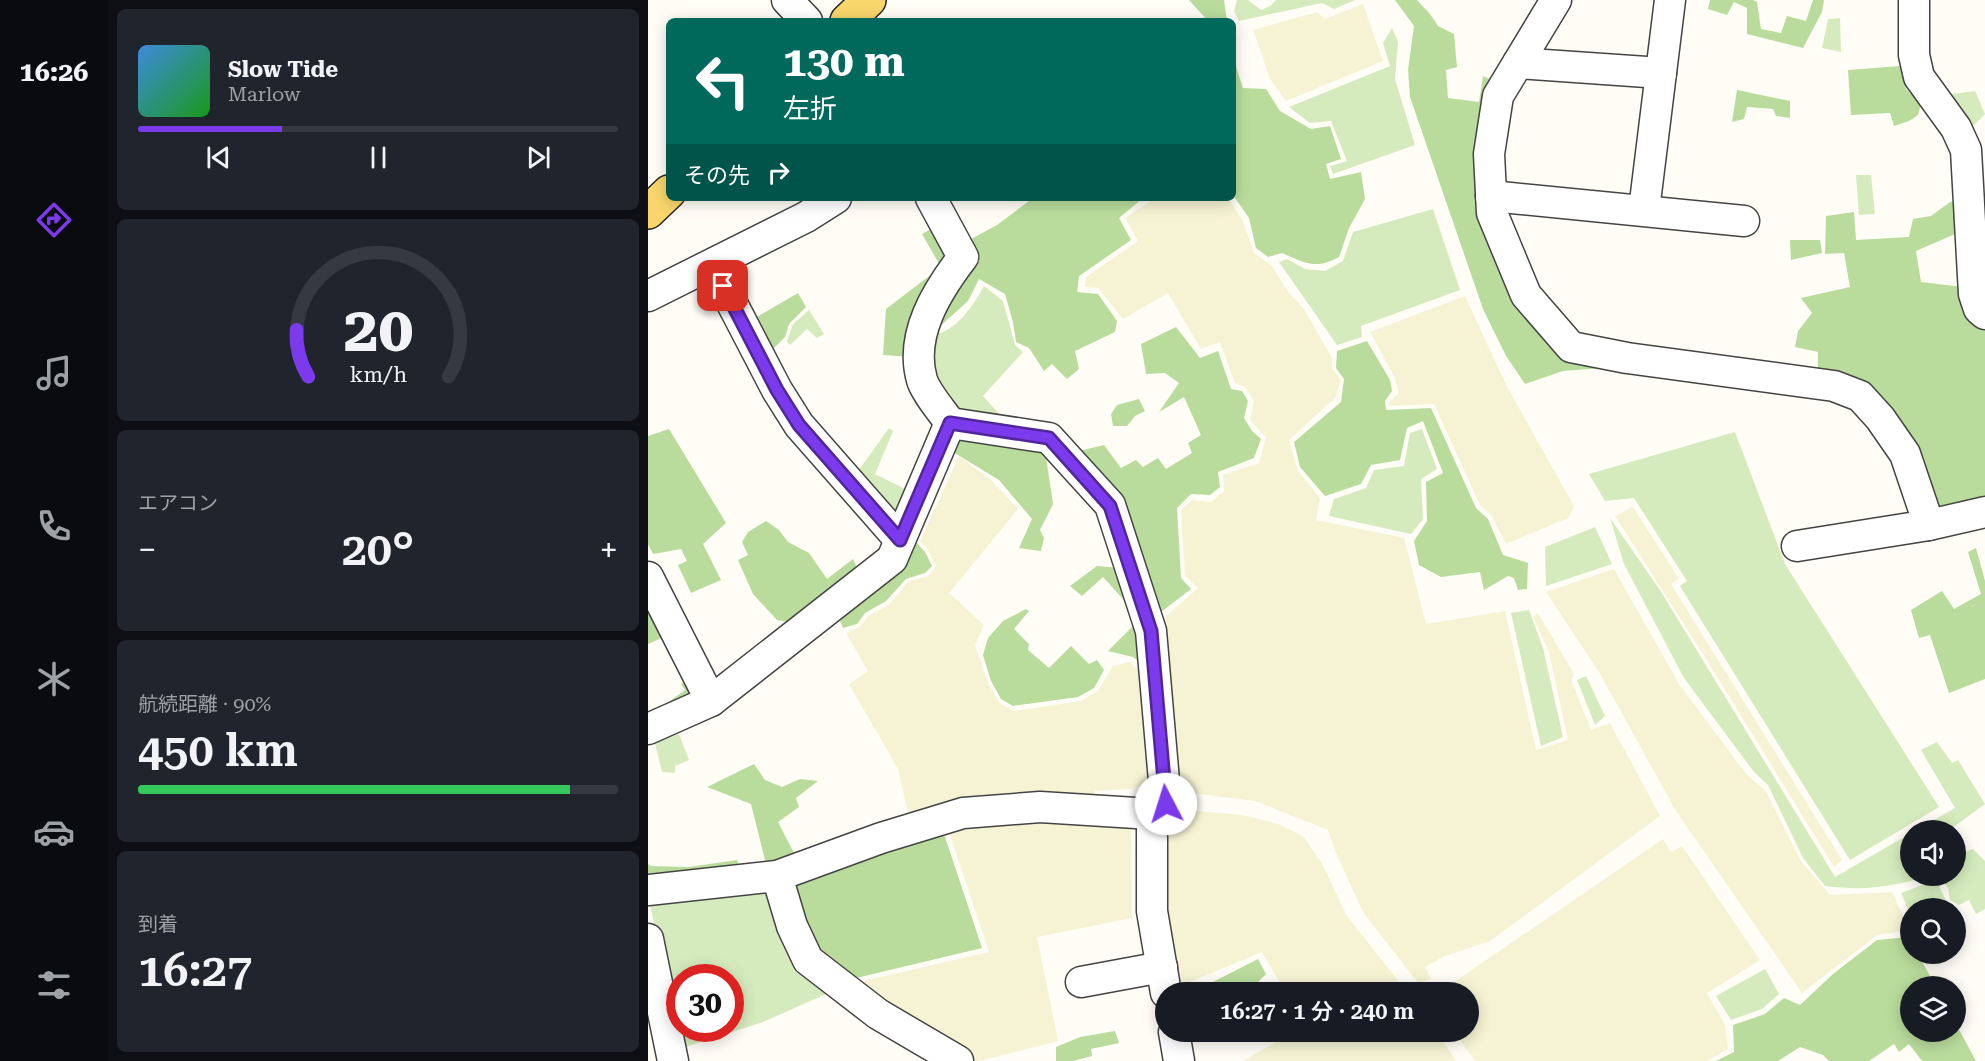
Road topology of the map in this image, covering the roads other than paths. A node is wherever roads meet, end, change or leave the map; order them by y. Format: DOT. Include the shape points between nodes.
graph roads {
  1 [pos="787,0"];
  2 [pos="869,0"];
  3 [pos="1556,0"];
  4 [pos="1670,0"];
  5 [pos="1914,0"];
  6 [pos="804,18"];
  7 [pos="850,18"];
  8 [pos="1518,63"];
  9 [pos="1661,73"];
  10 [pos="666,195"];
  11 [pos="1491,196"];
  12 [pos="831,201"];
  13 [pos="933,201"];
  14 [pos="1644,210"];
  15 [pos="648,212"];
  16 [pos="1744,221"];
  17 [pos="712,265"];
  18 [pos="648,296"];
  19 [pos="1985,314"];
  20 [pos="950,423"];
  21 [pos="1985,512"];
  22 [pos="1929,525"];
  23 [pos="900,540"];
  24 [pos="1797,546"];
  25 [pos="648,577"];
  26 [pos="711,701"];
  27 [pos="648,729"];
  28 [pos="1152,814"];
  29 [pos="777,876"];
  30 [pos="648,890"];
  31 [pos="648,939"];
  32 [pos="1164,980"];
  33 [pos="1081,982"];
  34 [pos="1176,1042"];
  35 [pos="936,1057"];
  36 [pos="673,1061"];
  37 [pos="1179,1061"];
  1 -- 6 [label="street"];
  2 -- 7 [label="main road"];
  3 -- 8 [label="street"];
  4 -- 9 [label="street"];
  5 -- 19 [label="street" via="1914,56 1919,77 1956,128 1966,150 1974,294"];
  8 -- 9 [label="street"];
  8 -- 11 [label="street" via="1498,96 1489,154"];
  9 -- 14 [label="street"];
  10 -- 15 [label="main road"];
  11 -- 14 [label="street"];
  11 -- 22 [label="street" via="1492,213 1526,295 1571,347 1833,386 1860,396 1881,418 1905,454"];
  12 -- 17 [label="street"];
  13 -- 20 [label="street" via="963,257 938,292 922,331 919,364 923,382"];
  14 -- 16 [label="street"];
  17 -- 18 [label="street"];
  17 -- 23 [label="street" via="799,425"];
  20 -- 23 [label="street"];
  20 -- 28 [label="street" via="1049,438 1110,506 1151,631 1166,804"];
  21 -- 22 [label="street"];
  22 -- 24 [label="street"];
  23 -- 26 [label="street" via="892,559"];
  25 -- 26 [label="street"];
  26 -- 27 [label="street"];
  28 -- 29 [label="street" via="1041,807 963,813"];
  28 -- 32 [label="street" via="1152,911"];
  29 -- 30 [label="street"];
  29 -- 35 [label="street" via="792,926 808,960"];
  31 -- 36 [label="street"];
  32 -- 33 [label="street"];
  34 -- 37 [label="street"];
}
